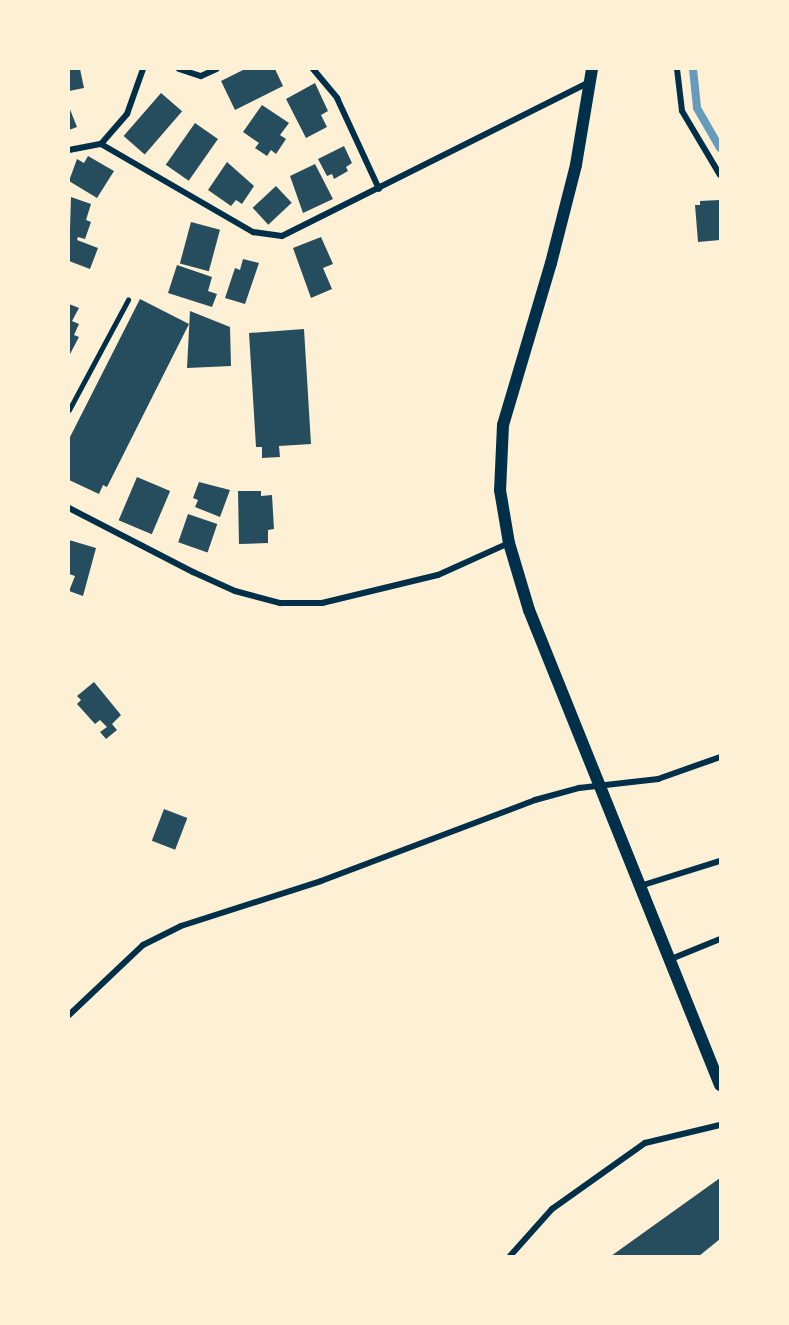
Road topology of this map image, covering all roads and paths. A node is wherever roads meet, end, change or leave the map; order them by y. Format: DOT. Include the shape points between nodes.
graph roads {
  1 [pos="143,69"];
  2 [pos="179,69"];
  3 [pos="217,69"];
  4 [pos="312,69"];
  5 [pos="592,69"];
  6 [pos="677,69"];
  7 [pos="590,82"];
  8 [pos="101,144"];
  9 [pos="69,150"];
  10 [pos="720,175"];
  11 [pos="379,189"];
  12 [pos="128,300"];
  13 [pos="69,410"];
  14 [pos="69,508"];
  15 [pos="509,543"];
  16 [pos="720,757"];
  17 [pos="600,785"];
  18 [pos="720,861"];
  19 [pos="640,886"];
  20 [pos="720,939"];
  21 [pos="671,959"];
  22 [pos="69,1015"];
  23 [pos="720,1085"];
  24 [pos="720,1125"];
  25 [pos="510,1256"];
  1 -- 8 [label="street" via="127,114"];
  2 -- 3 [label="street" via="201,76"];
  4 -- 11 [label="street" via="337,98"];
  5 -- 7 [label="main road"];
  6 -- 10 [label="street" via="682,111"];
  7 -- 11 [label="street"];
  7 -- 15 [label="main road" via="576,165 503,425 500,490"];
  8 -- 9 [label="street"];
  8 -- 11 [label="street" via="253,232 282,236"];
  12 -- 13 [label="lane"];
  14 -- 15 [label="street" via="214,582 280,603 321,603 438,575"];
  15 -- 17 [label="main road" via="545,653"];
  16 -- 17 [label="street" via="658,778"];
  17 -- 19 [label="main road"];
  17 -- 22 [label="street" via="535,800 321,881 181,926 143,945"];
  18 -- 19 [label="street"];
  19 -- 21 [label="main road"];
  20 -- 21 [label="street"];
  21 -- 23 [label="main road"];
  24 -- 25 [label="street" via="645,1143 552,1209"];
}
